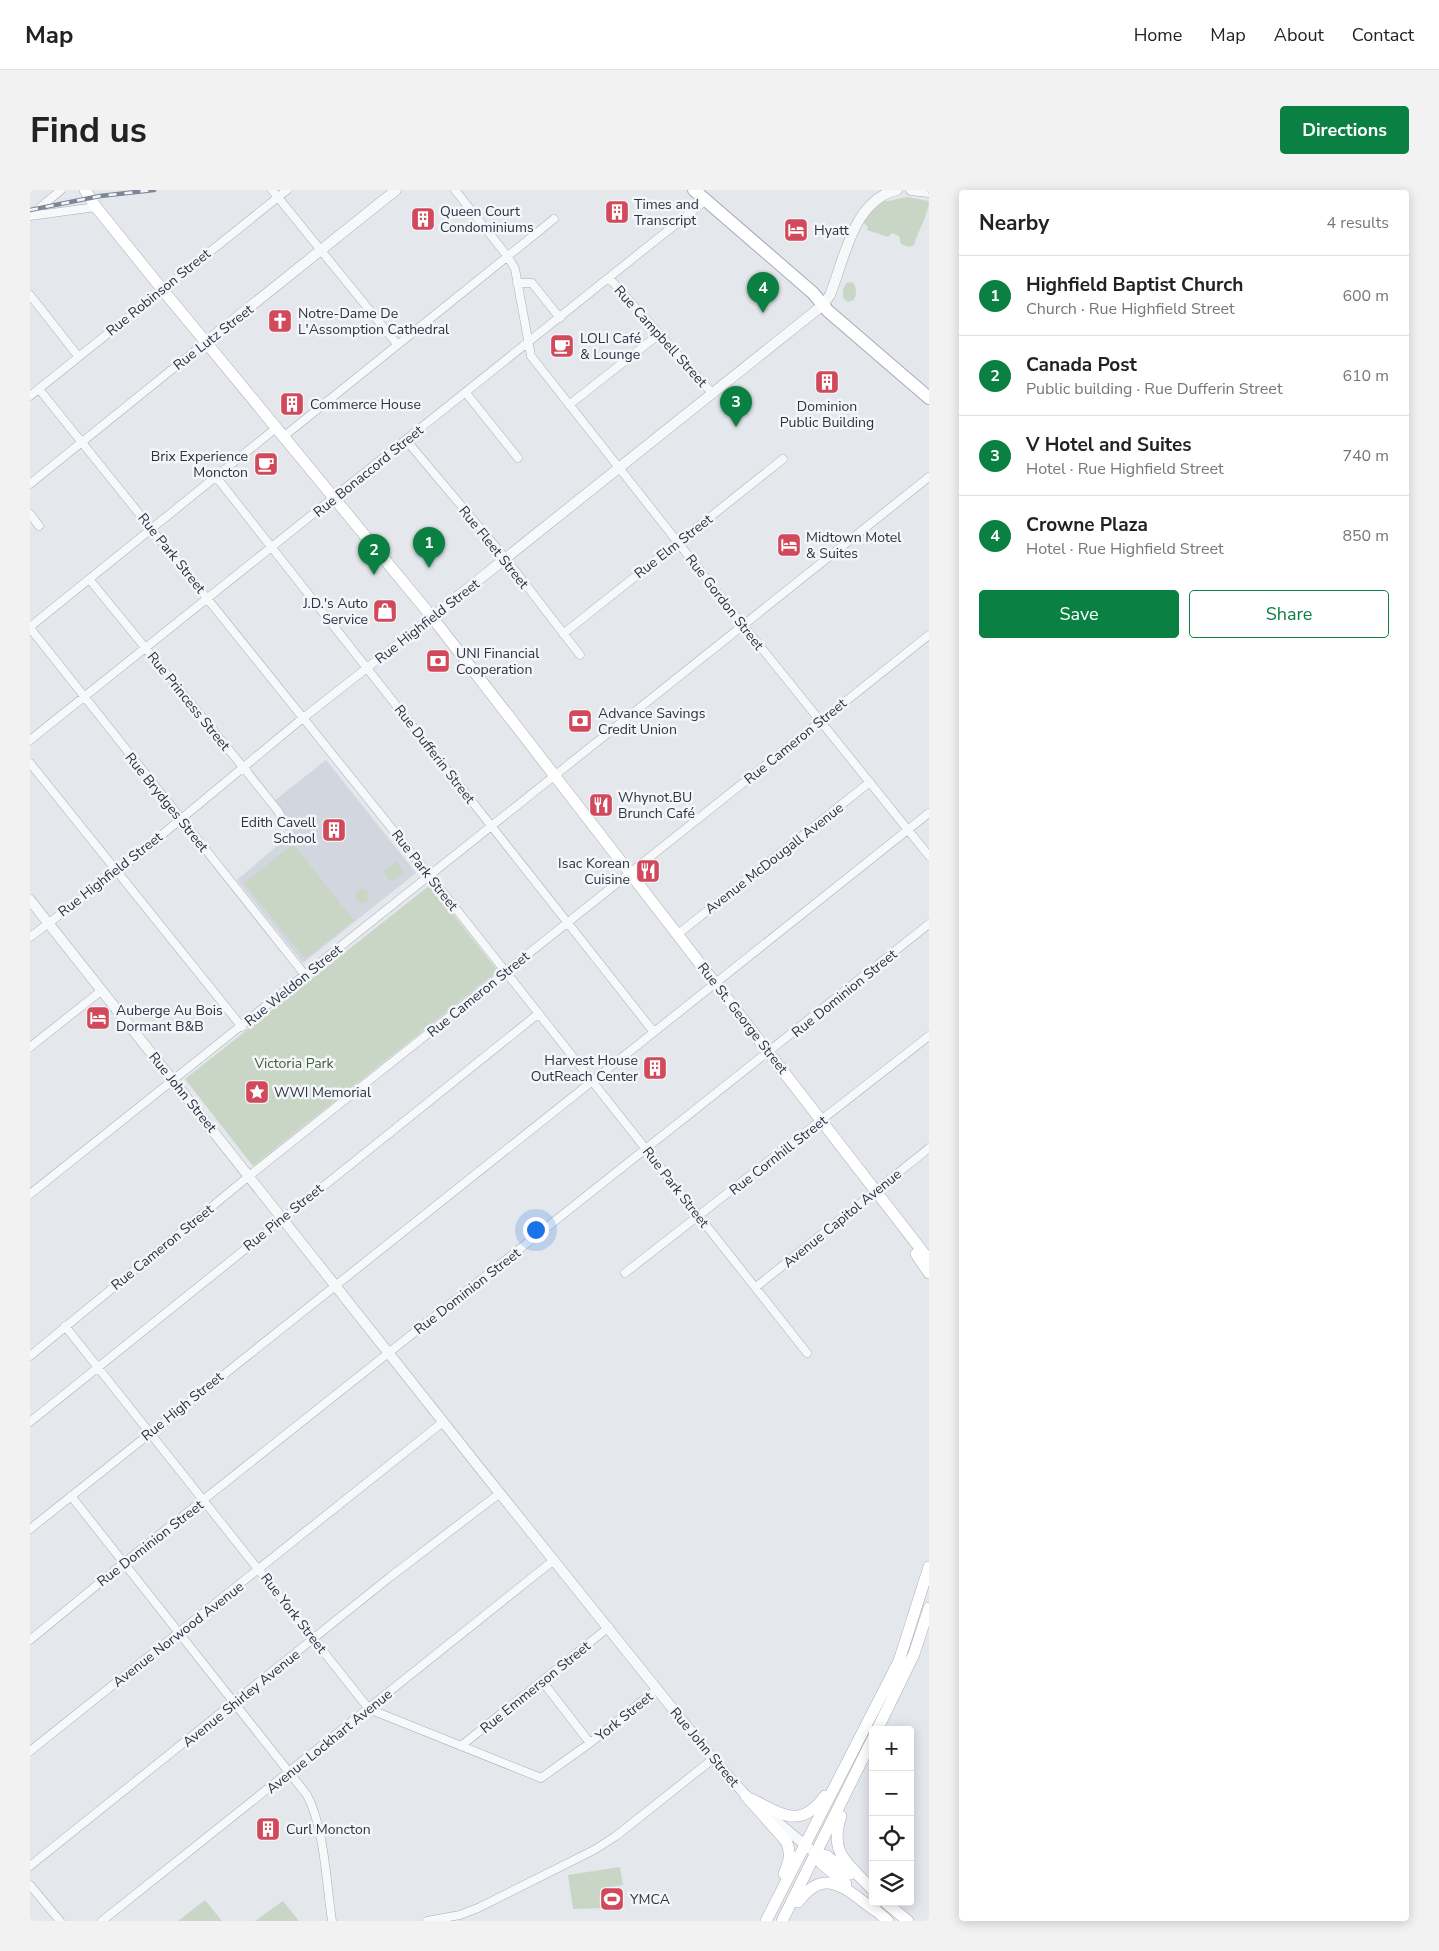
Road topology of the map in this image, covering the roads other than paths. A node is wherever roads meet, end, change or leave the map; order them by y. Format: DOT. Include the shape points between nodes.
graph roads {
  1 [pos="61,190"];
  2 [pos="85,190"];
  3 [pos="272,190"];
  4 [pos="287,190"];
  5 [pos="396,190"];
  6 [pos="455,190"];
  7 [pos="694,190"];
  8 [pos="897,190"];
  9 [pos="911,190"];
  10 [pos="929,192"];
  11 [pos="278,197"];
  12 [pos="706,200"];
  13 [pos="96,207"];
  14 [pos="30,216"];
  15 [pos="554,219"];
  16 [pos="321,250"];
  17 [pos="508,257"];
  18 [pos="610,278"];
  19 [pos="517,283"];
  20 [pos="162,289"];
  21 [pos="30,295"];
  22 [pos="823,305"];
  23 [pos="560,318"];
  24 [pos="658,334"];
  25 [pos="206,342"];
  26 [pos="527,343"];
  27 [pos="398,344"];
  28 [pos="78,356"];
  29 [pos="39,389"];
  30 [pos="466,393"];
  31 [pos="712,393"];
  32 [pos="30,396"];
  33 [pos="929,398"];
  34 [pos="569,405"];
  35 [pos="280,432"];
  36 [pos="406,440"];
  37 [pos="82,441"];
  38 [pos="518,458"];
  39 [pos="783,459"];
  40 [pos="618,468"];
  41 [pos="929,477"];
  42 [pos="217,478"];
  43 [pos="30,484"];
  44 [pos="334,498"];
  45 [pos="30,514"];
  46 [pos="39,526"];
  47 [pos="153,529"];
  48 [pos="678,541"];
  49 [pos="273,548"];
  50 [pos="506,559"];
  51 [pos="89,579"];
  52 [pos="208,599"];
  53 [pos="432,617"];
  54 [pos="743,625"];
  55 [pos="30,628"];
  56 [pos="563,634"];
  57 [pos="929,635"];
  58 [pos="146,648"];
  59 [pos="580,655"];
  60 [pos="367,668"];
  61 [pos="84,697"];
  62 [pos="303,718"];
  63 [pos="820,721"];
  64 [pos="30,740"];
  65 [pos="30,763"];
  66 [pos="243,767"];
  67 [pos="556,776"];
  68 [pos="870,782"];
  69 [pos="929,813"];
  70 [pos="181,819"];
  71 [pos="286,825"];
  72 [pos="492,826"];
  73 [pos="908,830"];
  74 [pos="929,856"];
  75 [pos="116,872"];
  76 [pos="631,874"];
  77 [pos="430,876"];
  78 [pos="30,900"];
  79 [pos="48,922"];
  80 [pos="568,922"];
  81 [pos="929,924"];
  82 [pos="678,934"];
  83 [pos="30,937"];
  84 [pos="506,972"];
  85 [pos="305,975"];
  86 [pos="717,984"];
  87 [pos="101,991"];
  88 [pos="538,1014"];
  89 [pos="242,1027"];
  90 [pos="653,1031"];
  91 [pos="929,1036"];
  92 [pos="30,1047"];
  93 [pos="770,1052"];
  94 [pos="174,1080"];
  95 [pos="592,1080"];
  96 [pos="822,1121"];
  97 [pos="929,1148"];
  98 [pos="646,1149"];
  99 [pos="249,1176"];
  100 [pos="875,1190"];
  101 [pos="30,1194"];
  102 [pos="700,1216"];
  103 [pos="281,1218"];
  104 [pos="902,1226"];
  105 [pos="929,1252"];
  106 [pos="929,1260"];
  107 [pos="625,1273"];
  108 [pos="929,1273"];
  109 [pos="335,1284"];
  110 [pos="756,1287"];
  111 [pos="65,1326"];
  112 [pos="389,1353"];
  113 [pos="807,1353"];
  114 [pos="30,1356"];
  115 [pos="98,1367"];
  116 [pos="30,1422"];
  117 [pos="443,1422"];
  118 [pos="150,1432"];
  119 [pos="500,1493"];
  120 [pos="71,1496"];
  121 [pos="204,1501"];
  122 [pos="30,1529"];
  123 [pos="554,1560"];
  124 [pos="125,1562"];
  125 [pos="929,1567"];
  126 [pos="259,1570"];
  127 [pos="929,1608"];
  128 [pos="609,1627"];
  129 [pos="179,1633"];
  130 [pos="314,1639"];
  131 [pos="30,1640"];
  132 [pos="542,1681"];
  133 [pos="657,1689"];
  134 [pos="236,1702"];
  135 [pos="369,1709"];
  136 [pos="879,1726"];
  137 [pos="590,1743"];
  138 [pos="869,1744"];
  139 [pos="461,1746"];
  140 [pos="30,1752"];
  141 [pos="713,1759"];
  142 [pos="290,1772"];
  143 [pos="848,1776"];
  144 [pos="746,1796"];
  145 [pos="806,1846"];
  146 [pos="816,1854"];
  147 [pos="30,1866"];
  148 [pos="30,1885"];
  149 [pos="869,1887"];
  150 [pos="869,1888"];
  151 [pos="890,1906"];
  152 [pos="876,1911"];
  153 [pos="460,1918"];
  154 [pos="60,1921"];
  155 [pos="102,1921"];
  156 [pos="332,1921"];
  157 [pos="427,1921"];
  158 [pos="765,1921"];
  159 [pos="783,1921"];
  160 [pos="888,1921"];
  161 [pos="908,1921"];
  1 -- 14 [label="street"];
  2 -- 13 [label="main road, Rue St. George Street"];
  3 -- 11 [label="street"];
  4 -- 11 [label="street, Rue Robinson Street"];
  5 -- 16 [label="street, Rue Lutz Street"];
  6 -- 17 [label="street, Rue Gordon Street"];
  7 -- 12 [label="main road"];
  8 -- 22 [label="street" via="877,198 863,212"];
  9 -- 10 [label="street"];
  11 -- 16 [label="street"];
  11 -- 20 [label="street, Rue Robinson Street"];
  12 -- 18 [label="street, Rue Bonaccord Street"];
  12 -- 22 [label="main road"];
  13 -- 14 [label="street"];
  13 -- 20 [label="main road, Rue St. George Street"];
  15 -- 17 [label="street"];
  16 -- 25 [label="street, Rue Lutz Street"];
  16 -- 27 [label="street"];
  17 -- 19 [label="street, Rue Gordon Street" via="515,269"];
  17 -- 27 [label="street"];
  18 -- 23 [label="street, Rue Bonaccord Street"];
  18 -- 24 [label="street, Rue Campbell Street"];
  19 -- 23 [label="street" via="532,283"];
  19 -- 26 [label="street, Rue Gordon Street"];
  20 -- 25 [label="main road, Rue St. George Street"];
  20 -- 28 [label="street, Rue Robinson Street"];
  21 -- 28 [label="street"];
  22 -- 31 [label="street, Rue Highfield Street"];
  22 -- 33 [label="main road"];
  23 -- 26 [label="street, Rue Bonaccord Street"];
  24 -- 31 [label="street, Rue Campbell Street"];
  24 -- 34 [label="street"];
  25 -- 35 [label="main road, Rue St. George Street"];
  25 -- 37 [label="street, Rue Lutz Street"];
  26 -- 30 [label="street, Rue Bonaccord Street"];
  26 -- 34 [label="street, Rue Gordon Street" via="531,356"];
  27 -- 35 [label="street"];
  28 -- 29 [label="street, Rue Robinson Street"];
  29 -- 32 [label="street, Rue Robinson Street"];
  29 -- 37 [label="street, Rue Park Street"];
  30 -- 36 [label="street, Rue Bonaccord Street"];
  30 -- 38 [label="street"];
  31 -- 40 [label="street, Rue Highfield Street"];
  34 -- 40 [label="street, Rue Gordon Street"];
  35 -- 42 [label="street"];
  35 -- 44 [label="main road, Rue St. George Street"];
  36 -- 44 [label="street, Rue Bonaccord Street"];
  36 -- 50 [label="street, Rue Fleet Street"];
  37 -- 43 [label="street, Rue Lutz Street"];
  37 -- 47 [label="street, Rue Park Street"];
  39 -- 48 [label="street, Rue Elm Street"];
  40 -- 48 [label="street, Rue Gordon Street"];
  40 -- 50 [label="street, Rue Highfield Street"];
  41 -- 54 [label="street, Rue Weldon Street"];
  42 -- 47 [label="street"];
  42 -- 49 [label="street, Rue Dufferin Street"];
  44 -- 49 [label="street, Rue Bonaccord Street"];
  44 -- 53 [label="main road, Rue St. George Street"];
  45 -- 46 [label="street"];
  47 -- 51 [label="street"];
  47 -- 52 [label="street, Rue Park Street"];
  48 -- 54 [label="street, Rue Gordon Street"];
  48 -- 56 [label="street, Rue Elm Street"];
  49 -- 52 [label="street, Rue Bonaccord Street"];
  49 -- 60 [label="street, Rue Dufferin Street"];
  50 -- 53 [label="street, Rue Highfield Street"];
  50 -- 56 [label="street, Rue Fleet Street"];
  51 -- 55 [label="street"];
  51 -- 58 [label="street, Rue Princess Street"];
  52 -- 58 [label="street, Rue Bonaccord Street"];
  52 -- 62 [label="street, Rue Park Street"];
  53 -- 60 [label="street, Rue Highfield Street"];
  53 -- 67 [label="main road, Rue St. George Street"];
  54 -- 63 [label="street, Rue Gordon Street"];
  54 -- 67 [label="street, Rue Weldon Street"];
  55 -- 61 [label="street, Rue Brydges Street"];
  56 -- 59 [label="street, Rue Fleet Street"];
  57 -- 63 [label="street, Rue Cameron Street"];
  58 -- 61 [label="street, Rue Bonaccord Street"];
  58 -- 66 [label="street, Rue Princess Street"];
  60 -- 62 [label="street, Rue Highfield Street"];
  60 -- 72 [label="street, Rue Dufferin Street"];
  61 -- 64 [label="street, Rue Bonaccord Street"];
  61 -- 70 [label="street, Rue Brydges Street"];
  62 -- 66 [label="street, Rue Highfield Street"];
  62 -- 77 [label="street, Rue Park Street"];
  63 -- 68 [label="street, Rue Gordon Street"];
  63 -- 76 [label="street, Rue Cameron Street"];
  65 -- 75 [label="street"];
  66 -- 70 [label="street, Rue Highfield Street"];
  66 -- 71 [label="street, Rue Princess Street"];
  67 -- 72 [label="street, Rue Weldon Street"];
  67 -- 76 [label="main road, Rue St. George Street"];
  68 -- 73 [label="street, Rue Gordon Street"];
  68 -- 82 [label="street, Avenue McDougall Avenue"];
  69 -- 73 [label="street, Rue High Street"];
  70 -- 75 [label="street, Rue Highfield Street"];
  70 -- 85 [label="street, Rue Brydges Street"];
  72 -- 77 [label="street, Rue Weldon Street"];
  72 -- 80 [label="street, Rue Dufferin Street"];
  73 -- 74 [label="street, Rue Gordon Street"];
  73 -- 86 [label="street, Rue High Street"];
  75 -- 79 [label="street, Rue Highfield Street"];
  75 -- 89 [label="street"];
  76 -- 80 [label="street, Rue Cameron Street"];
  76 -- 82 [label="main road, Rue St. George Street"];
  77 -- 84 [label="street, Rue Park Street"];
  77 -- 85 [label="street, Rue Weldon Street"];
  78 -- 79 [label="street, Rue John Street"];
  79 -- 83 [label="street, Rue Highfield Street"];
  79 -- 87 [label="street, Rue John Street"];
  80 -- 84 [label="street, Rue Cameron Street"];
  80 -- 90 [label="street, Rue Dufferin Street"];
  81 -- 93 [label="street, Rue Dominion Street"];
  82 -- 86 [label="main road, Rue St. George Street"];
  84 -- 88 [label="street, Rue Park Street"];
  84 -- 99 [label="street, Rue Cameron Street"];
  85 -- 89 [label="street, Rue Weldon Street"];
  86 -- 90 [label="street, Rue High Street"];
  86 -- 93 [label="main road, Rue St. George Street"];
  87 -- 92 [label="street"];
  87 -- 94 [label="street, Rue John Street"];
  88 -- 95 [label="street, Rue Park Street"];
  88 -- 103 [label="street, Rue Pine Street"];
  89 -- 94 [label="street, Rue Weldon Street"];
  90 -- 95 [label="street, Rue High Street"];
  91 -- 96 [label="street, Rue Cornhill Street"];
  93 -- 96 [label="main road, Rue St. George Street"];
  93 -- 98 [label="street, Rue Dominion Street"];
  94 -- 99 [label="street, Rue John Street"];
  94 -- 101 [label="street, Rue Weldon Street"];
  95 -- 98 [label="street, Rue Park Street"];
  95 -- 109 [label="street, Rue High Street"];
  96 -- 100 [label="main road, Rue St. George Street"];
  96 -- 102 [label="street, Rue Cornhill Street"];
  97 -- 100 [label="street, Avenue Capitol Avenue"];
  98 -- 102 [label="street, Rue Park Street"];
  98 -- 112 [label="street, Rue Dominion Street"];
  99 -- 103 [label="street, Rue John Street"];
  99 -- 111 [label="street, Rue Cameron Street"];
  100 -- 104 [label="main road, Rue St. George Street"];
  100 -- 110 [label="street, Avenue Capitol Avenue" via="860,1206"];
  102 -- 107 [label="street, Rue Cornhill Street"];
  102 -- 110 [label="street, Rue Park Street"];
  103 -- 109 [label="street, Rue John Street"];
  103 -- 115 [label="street, Rue Pine Street"];
  104 -- 105 [label="main road"];
  104 -- 106 [label="main road, Rue St. George Street"];
  104 -- 108 [label="main road"];
  109 -- 112 [label="street, Rue John Street"];
  109 -- 118 [label="street, Rue High Street"];
  110 -- 113 [label="street, Rue Park Street"];
  111 -- 114 [label="street, Rue Cameron Street"];
  111 -- 115 [label="street, Rue York Street"];
  112 -- 117 [label="street, Rue John Street"];
  112 -- 121 [label="street, Rue Dominion Street"];
  115 -- 116 [label="street, Rue Pine Street"];
  115 -- 118 [label="street, Rue York Street"];
  117 -- 119 [label="street, Rue John Street"];
  117 -- 126 [label="street, Avenue Norwood Avenue"];
  118 -- 120 [label="street, Rue High Street"];
  118 -- 121 [label="street, Rue York Street"];
  119 -- 123 [label="street, Rue John Street"];
  119 -- 130 [label="street, Avenue Shirley Avenue"];
  120 -- 122 [label="street, Rue High Street"];
  120 -- 124 [label="street"];
  121 -- 124 [label="street, Rue Dominion Street"];
  121 -- 126 [label="street, Rue York Street"];
  123 -- 128 [label="street, Rue John Street"];
  123 -- 135 [label="street, Avenue Lockhart Avenue"];
  124 -- 129 [label="street"];
  124 -- 131 [label="street, Rue Dominion Street"];
  125 -- 143 [label="main road" via="899,1661"];
  126 -- 129 [label="street, Avenue Norwood Avenue"];
  126 -- 130 [label="street, Rue York Street"];
  127 -- 136 [label="main road" via="914,1654"];
  128 -- 132 [label="street, Rue Emmerson Street"];
  128 -- 133 [label="street, Rue John Street"];
  129 -- 134 [label="street"];
  129 -- 140 [label="street, Avenue Norwood Avenue"];
  130 -- 134 [label="street, Avenue Shirley Avenue"];
  130 -- 135 [label="street, Rue York Street"];
  132 -- 137 [label="street"];
  132 -- 139 [label="street, Rue Emmerson Street"];
  133 -- 137 [label="street, York Street"];
  133 -- 141 [label="street, Rue John Street"];
  134 -- 142 [label="street"];
  134 -- 147 [label="street, Avenue Shirley Avenue"];
  135 -- 139 [label="street, Rue York Street"];
  135 -- 142 [label="street, Avenue Lockhart Avenue"];
  137 -- 139 [label="street, Rue York Street" via="541,1778"];
  138 -- 143 [label="main road"];
  141 -- 144 [label="street, Rue John Street"];
  141 -- 153 [label="street" via="594,1850"];
  142 -- 155 [label="street, Avenue Lockhart Avenue"];
  142 -- 156 [label="street" via="313,1806"];
  143 -- 144 [label="main road" via="816,1808 802,1817 786,1817"];
  143 -- 145 [label="main road"];
  143 -- 146 [label="main road"];
  143 -- 149 [label="main road" via="836,1842 840,1854"];
  144 -- 145 [label="street, Rue John Street"];
  144 -- 158 [label="main road" via="786,1841 790,1850 789,1862"];
  145 -- 146 [label="street, Rue John Street"];
  145 -- 158 [label="main road"];
  146 -- 150 [label="main road" via="827,1856"];
  146 -- 152 [label="main road" via="821,1863"];
  146 -- 159 [label="main road"];
  148 -- 154 [label="street"];
  151 -- 161 [label="main road"];
  152 -- 159 [label="main road" via="835,1882 820,1883 807,1890"];
  152 -- 160 [label="main road"];
  153 -- 157 [label="street"];
}
